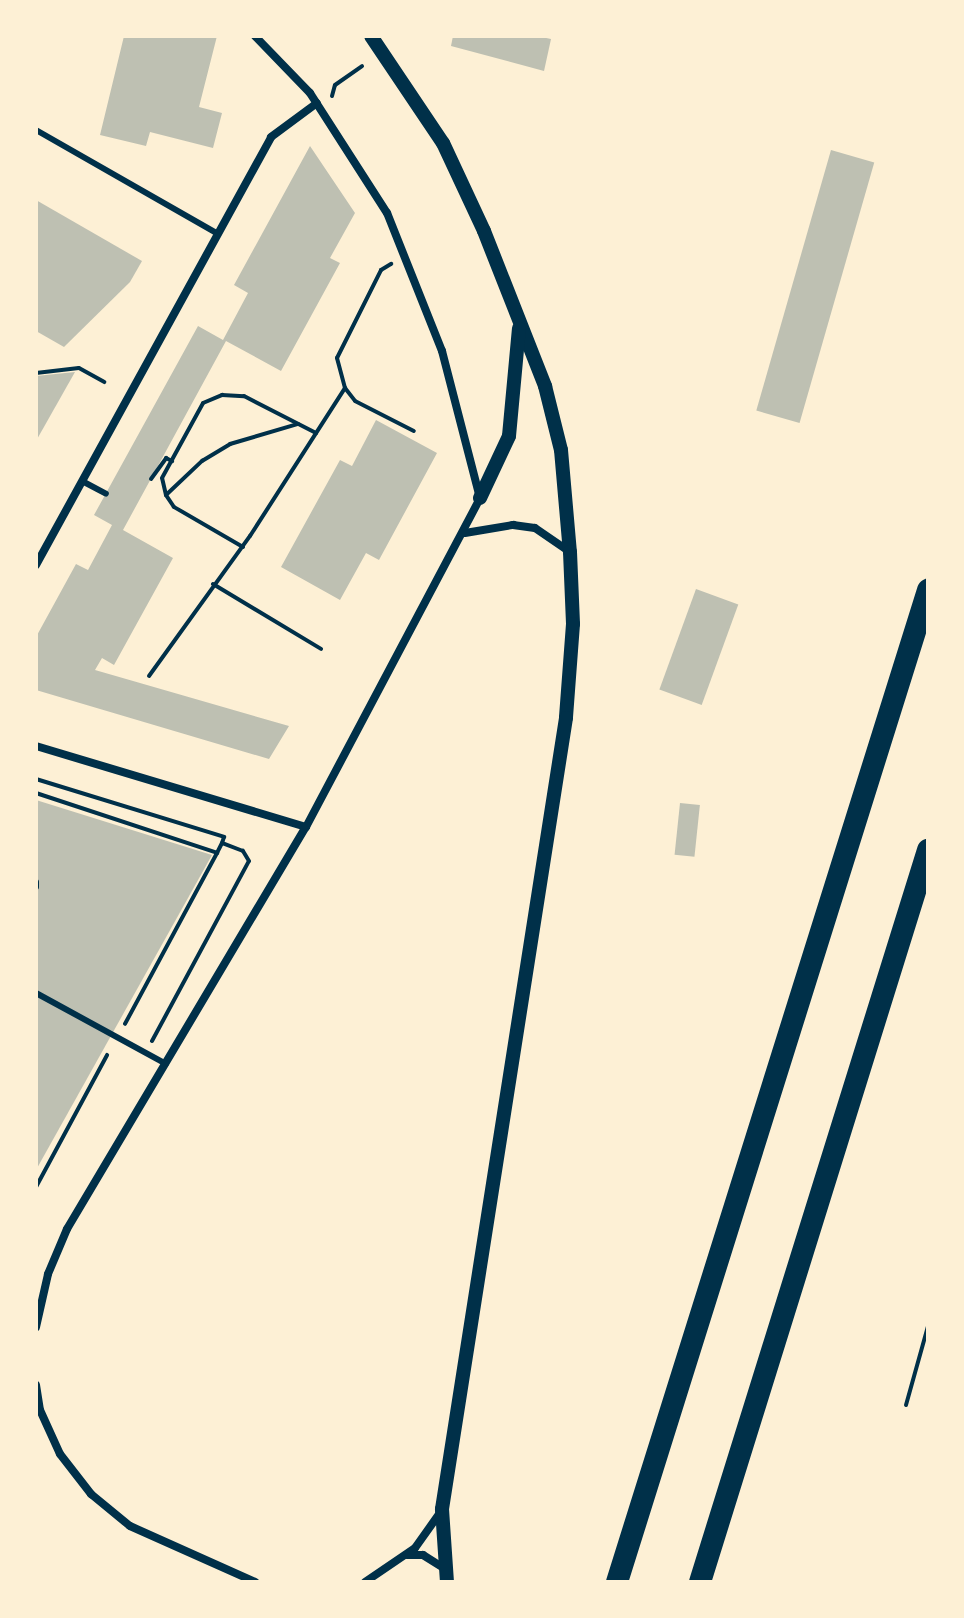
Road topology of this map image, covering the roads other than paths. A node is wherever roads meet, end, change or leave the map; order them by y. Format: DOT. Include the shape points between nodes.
graph roads {
  1 [pos="255,36"];
  2 [pos="371,36"];
  3 [pos="317,103"];
  4 [pos="36,130"];
  5 [pos="218,234"];
  6 [pos="519,324"];
  7 [pos="82,481"];
  8 [pos="106,494"];
  9 [pos="480,498"];
  10 [pos="465,533"];
  11 [pos="570,552"];
  12 [pos="36,565"];
  13 [pos="928,590"];
  14 [pos="36,746"];
  15 [pos="306,827"];
  16 [pos="928,850"];
  17 [pos="36,993"];
  18 [pos="168,1065"];
  19 [pos="36,1327"];
  20 [pos="36,1385"];
  21 [pos="442,1509"];
  22 [pos="406,1555"];
  23 [pos="447,1576"];
  24 [pos="255,1582"];
  25 [pos="365,1582"];
  26 [pos="617,1582"];
  27 [pos="700,1582"];
  1 -- 3 [label="street"];
  2 -- 6 [label="street" via="443,143"];
  3 -- 5 [label="street" via="271,137"];
  3 -- 9 [label="street" via="387,213 406,255 442,351"];
  4 -- 5 [label="lane"];
  5 -- 7 [label="street"];
  6 -- 9 [label="street" via="509,436"];
  6 -- 11 [label="street" via="545,386 561,450"];
  7 -- 8 [label="lane"];
  7 -- 12 [label="street"];
  9 -- 10 [label="street"];
  10 -- 11 [label="street" via="513,525 535,528"];
  10 -- 15 [label="street"];
  11 -- 21 [label="street" via="573,624 552,832"];
  13 -- 26 [label="highway"];
  14 -- 15 [label="street"];
  15 -- 18 [label="street"];
  16 -- 27 [label="highway"];
  17 -- 18 [label="lane"];
  18 -- 19 [label="street" via="67,1229 48,1274"];
  20 -- 24 [label="street" via="40,1410 60,1454 91,1494 130,1526"];
  21 -- 22 [label="street"];
  21 -- 23 [label="street"];
  22 -- 23 [label="street" via="423,1555"];
  22 -- 25 [label="street"];
}
